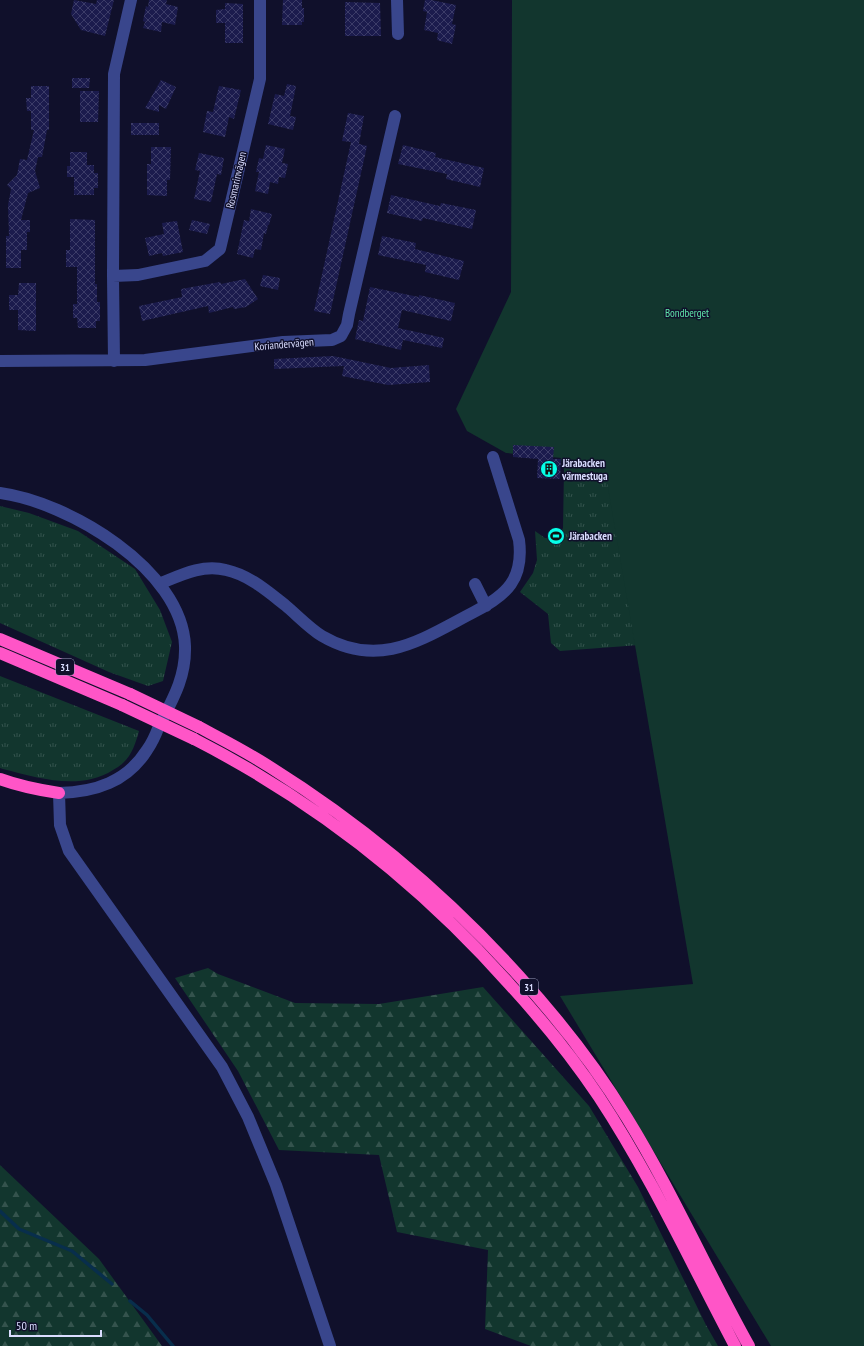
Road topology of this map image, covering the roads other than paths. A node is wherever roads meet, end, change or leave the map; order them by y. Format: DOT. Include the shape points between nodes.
graph roads {
  1 [pos="131,0"];
  2 [pos="260,0"];
  3 [pos="397,0"];
  4 [pos="398,34"];
  5 [pos="395,116"];
  6 [pos="113,276"];
  7 [pos="114,361"];
  8 [pos="0,362"];
  9 [pos="493,457"];
  10 [pos="0,493"];
  11 [pos="159,584"];
  12 [pos="475,584"];
  13 [pos="486,606"];
  14 [pos="0,639"];
  15 [pos="0,653"];
  16 [pos="0,779"];
  17 [pos="59,793"];
  18 [pos="330,1346"];
  19 [pos="735,1346"];
  20 [pos="749,1346"];
  1 -- 6 [label="street" via="114,74"];
  2 -- 6 [label="street, Rosmarinvägen" via="260,79 220,249 204,261 138,275"];
  3 -- 4 [label="street"];
  5 -- 7 [label="street, Koriandervägen" via="349,314 341,336 332,340 283,342 145,360"];
  6 -- 7 [label="street"];
  7 -- 8 [label="street, Koriandervägen"];
  9 -- 13 [label="street" via="519,540 520,564 508,589"];
  10 -- 11 [label="street" via="61,511 89,525 137,560"];
  11 -- 13 [label="street" via="198,569 226,569 259,585 321,635 339,644 373,651 414,643"];
  11 -- 17 [label="street" via="177,615 185,644 179,685 148,749 137,764 115,781 100,787"];
  12 -- 13 [label="street"];
  14 -- 20 [label="highway, 31, bridge" via="130,694 199,727 268,765 402,862 455,909 537,996 604,1083 658,1171"];
  15 -- 19 [label="highway, 31, bridge" via="122,705 238,762 328,820 382,861 449,920 524,1000 562,1045 599,1097 643,1170"];
  16 -- 17 [label="highway" via="37,790"];
  17 -- 18 [label="street" via="60,825 69,851 222,1067 248,1117 276,1185"];
}
